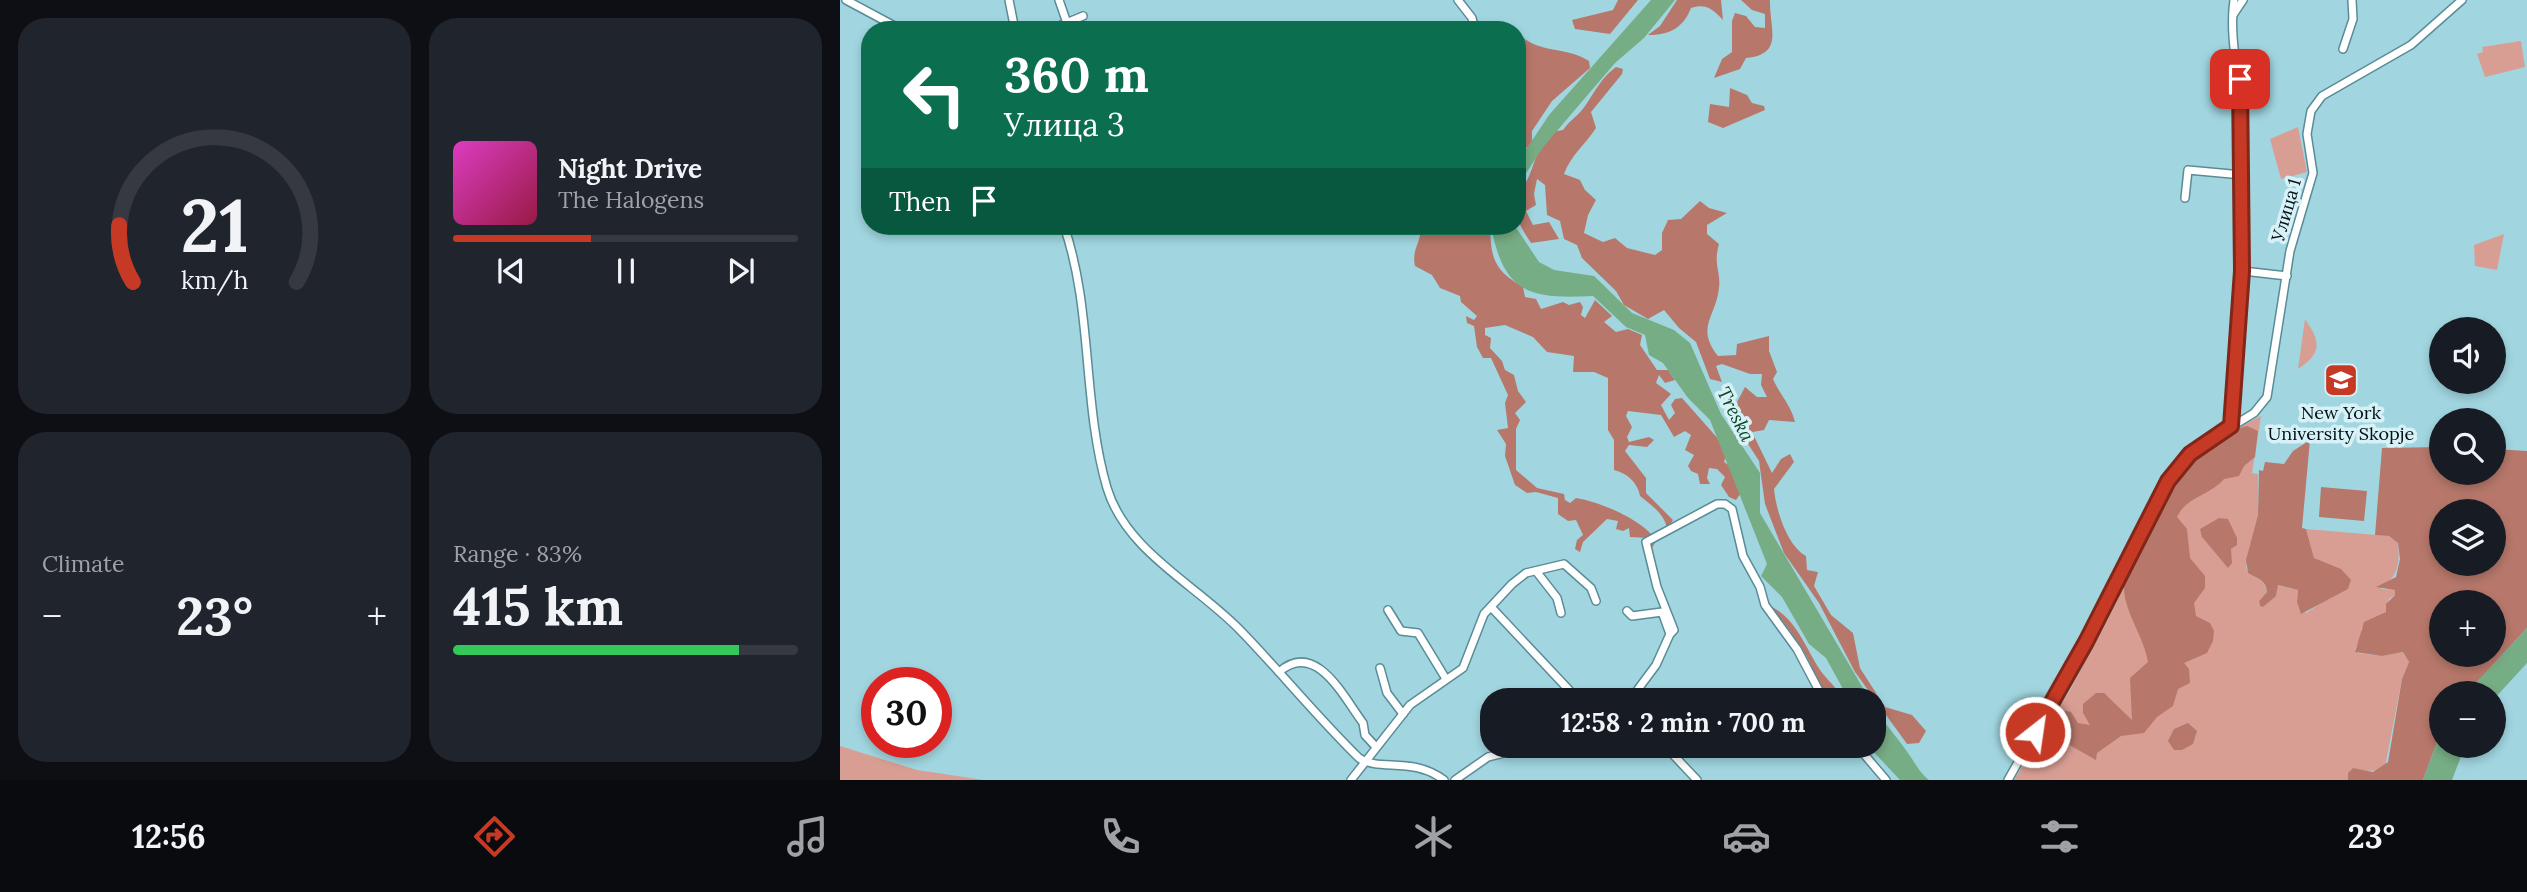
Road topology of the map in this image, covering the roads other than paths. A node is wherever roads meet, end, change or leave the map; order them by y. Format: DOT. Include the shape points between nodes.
graph roads {
  1 [pos="846,0"];
  2 [pos="1009,0"];
  3 [pos="1059,0"];
  4 [pos="1458,0"];
  5 [pos="2234,0"];
  6 [pos="2243,0"];
  7 [pos="2352,0"];
  8 [pos="2462,0"];
  9 [pos="1083,16"];
  10 [pos="2231,18"];
  11 [pos="885,21"];
  12 [pos="1013,21"];
  13 [pos="1066,21"];
  14 [pos="1072,21"];
  15 [pos="1473,21"];
  16 [pos="2343,48"];
  17 [pos="2242,175"];
  18 [pos="2185,198"];
  19 [pos="1067,235"];
  20 [pos="2242,271"];
  21 [pos="2287,276"];
  22 [pos="2231,426"];
  23 [pos="1536,571"];
  24 [pos="1596,601"];
  25 [pos="1492,608"];
  26 [pos="1388,610"];
  27 [pos="1628,611"];
  28 [pos="1561,613"];
  29 [pos="1670,634"];
  30 [pos="1380,668"];
  31 [pos="1279,673"];
  32 [pos="1446,679"];
  33 [pos="1566,688"];
  34 [pos="1639,688"];
  35 [pos="1818,688"];
  36 [pos="1403,714"];
  37 [pos="1376,747"];
  38 [pos="1487,758"];
  39 [pos="1676,758"];
  40 [pos="1867,758"];
  41 [pos="1366,763"];
  42 [pos="1351,780"];
  43 [pos="1444,780"];
  44 [pos="1455,780"];
  45 [pos="1697,780"];
  46 [pos="1886,780"];
  47 [pos="2008,780"];
  1 -- 11 [label="street"];
  2 -- 12 [label="street"];
  3 -- 13 [label="street"];
  4 -- 15 [label="street"];
  5 -- 10 [label="street"];
  6 -- 10 [label="street"];
  7 -- 16 [label="street" via="2353,19"];
  8 -- 21 [label="street, Улица 1" via="2411,44 2322,96 2314,106 2307,127 2313,173 2297,222"];
  9 -- 14 [label="street"];
  10 -- 17 [label="street" via="2242,96"];
  17 -- 18 [label="street" via="2188,170"];
  17 -- 20 [label="street"];
  19 -- 31 [label="street" via="1087,340 1092,415 1114,507 1140,544 1199,592"];
  20 -- 21 [label="street"];
  20 -- 22 [label="street"];
  21 -- 22 [label="street, Улица 1" via="2270,390 2263,404"];
  22 -- 47 [label="street" via="2190,454 2168,481"];
  23 -- 24 [label="street" via="1564,564 1591,588"];
  23 -- 25 [label="street" via="1525,573"];
  23 -- 28 [label="street" via="1557,598"];
  25 -- 32 [label="street" via="1484,614 1463,667"];
  25 -- 33 [label="street"];
  26 -- 32 [label="street" via="1401,631 1418,633"];
  27 -- 29 [label="street" via="1632,616 1662,612"];
  29 -- 34 [label="street"];
  29 -- 35 [label="street" via="1674,630 1646,542 1717,504 1726,504 1732,509 1743,556 1765,605"];
  30 -- 36 [label="street" via="1387,693"];
  31 -- 37 [label="street" via="1301,661 1317,665"];
  31 -- 41 [label="street"];
  32 -- 36 [label="street"];
  36 -- 37 [label="street"];
  37 -- 41 [label="street"];
  38 -- 44 [label="street"];
  39 -- 45 [label="street"];
  40 -- 46 [label="street"];
  41 -- 42 [label="street"];
  41 -- 43 [label="street" via="1415,766"];
}
